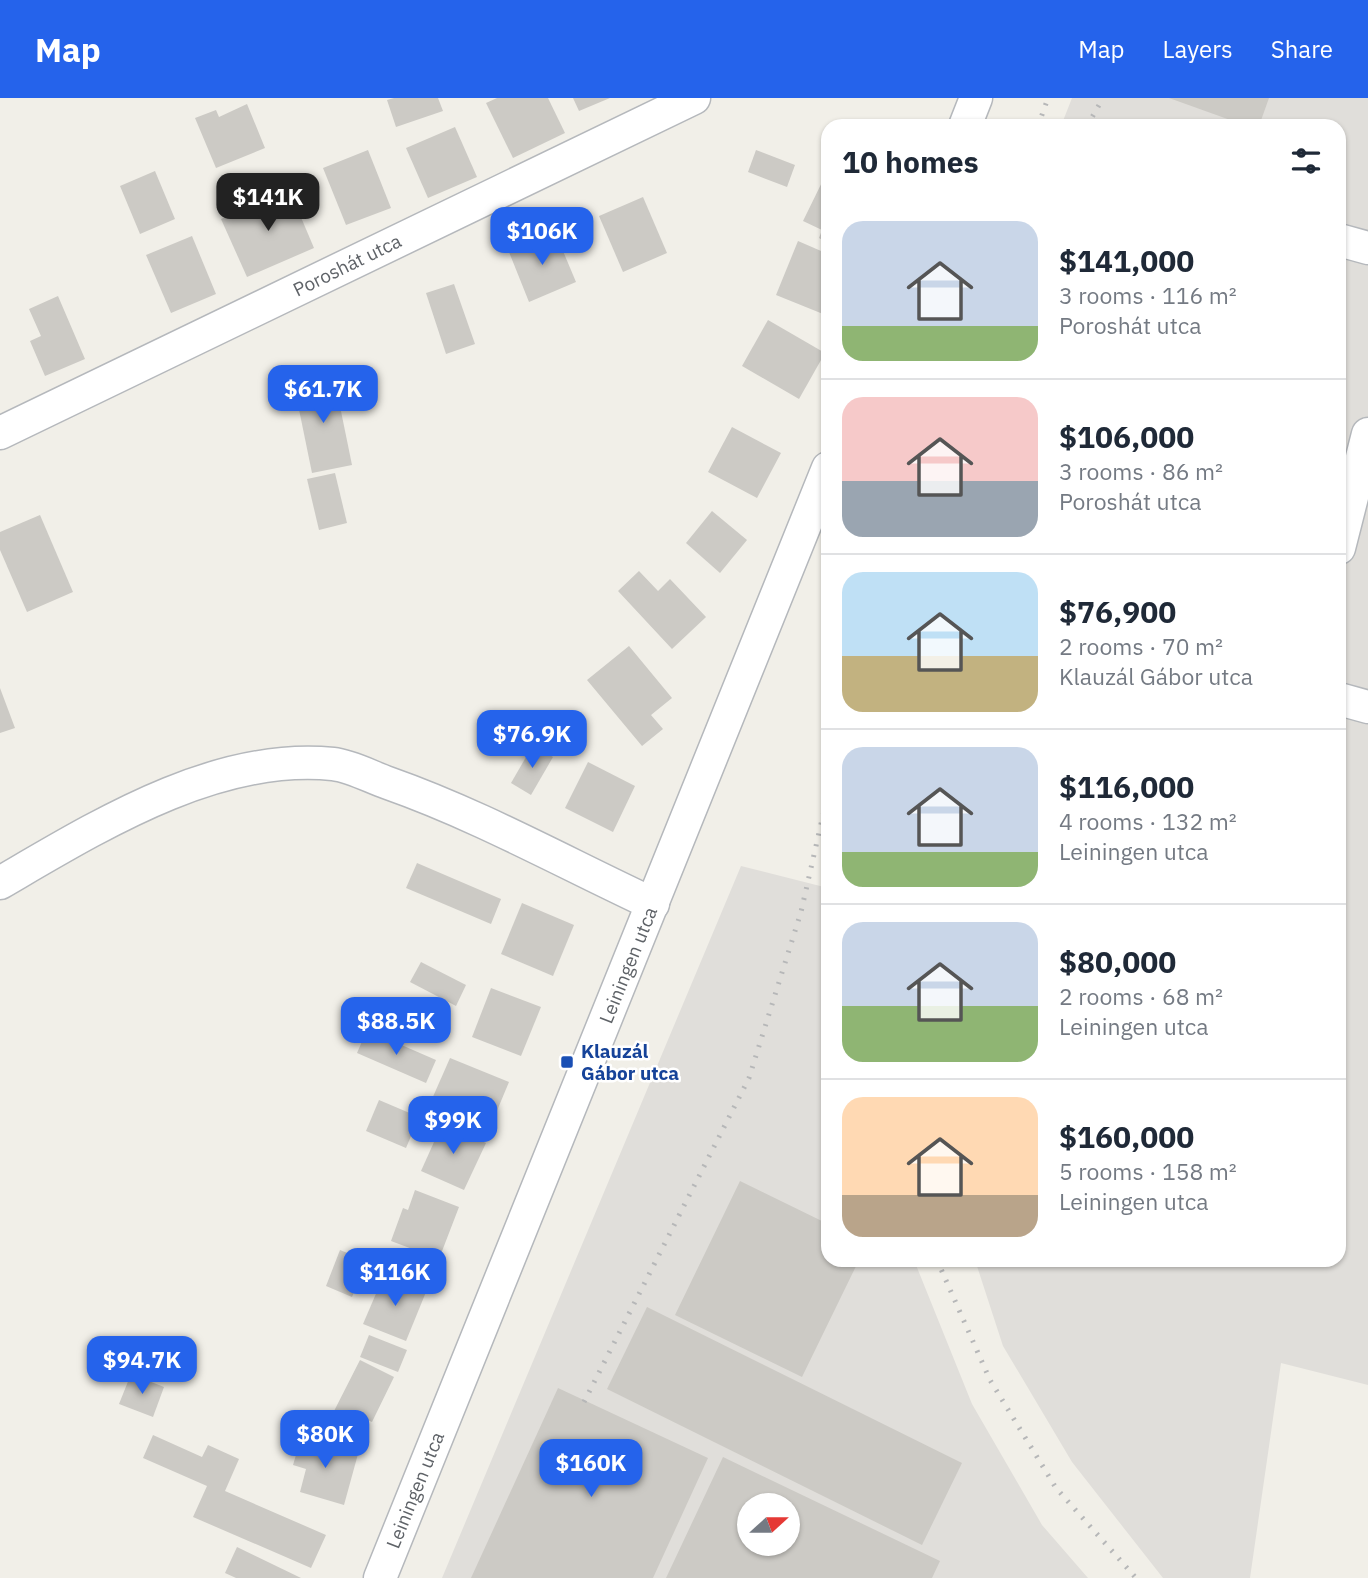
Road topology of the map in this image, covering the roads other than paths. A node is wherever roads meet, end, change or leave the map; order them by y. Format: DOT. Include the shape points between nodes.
graph roads {
  1 [pos="694,98"];
  2 [pos="976,98"];
  3 [pos="968,119"];
  4 [pos="1346,242"];
  5 [pos="1368,248"];
  6 [pos="0,433"];
  7 [pos="1368,434"];
  8 [pos="821,485"];
  9 [pos="1346,520"];
  10 [pos="1346,701"];
  11 [pos="1368,707"];
  12 [pos="0,883"];
  13 [pos="653,904"];
  14 [pos="380,1578"];
  1 -- 6 [label="street, Poroshát utca"];
  2 -- 3 [label="street"];
  4 -- 5 [label="street"];
  7 -- 9 [label="street"];
  8 -- 13 [label="street, Leiningen utca"];
  10 -- 11 [label="street"];
  12 -- 13 [label="street" via="103,823 205,781 276,763 336,764 422,794"];
  13 -- 14 [label="street, Leiningen utca"];
}
